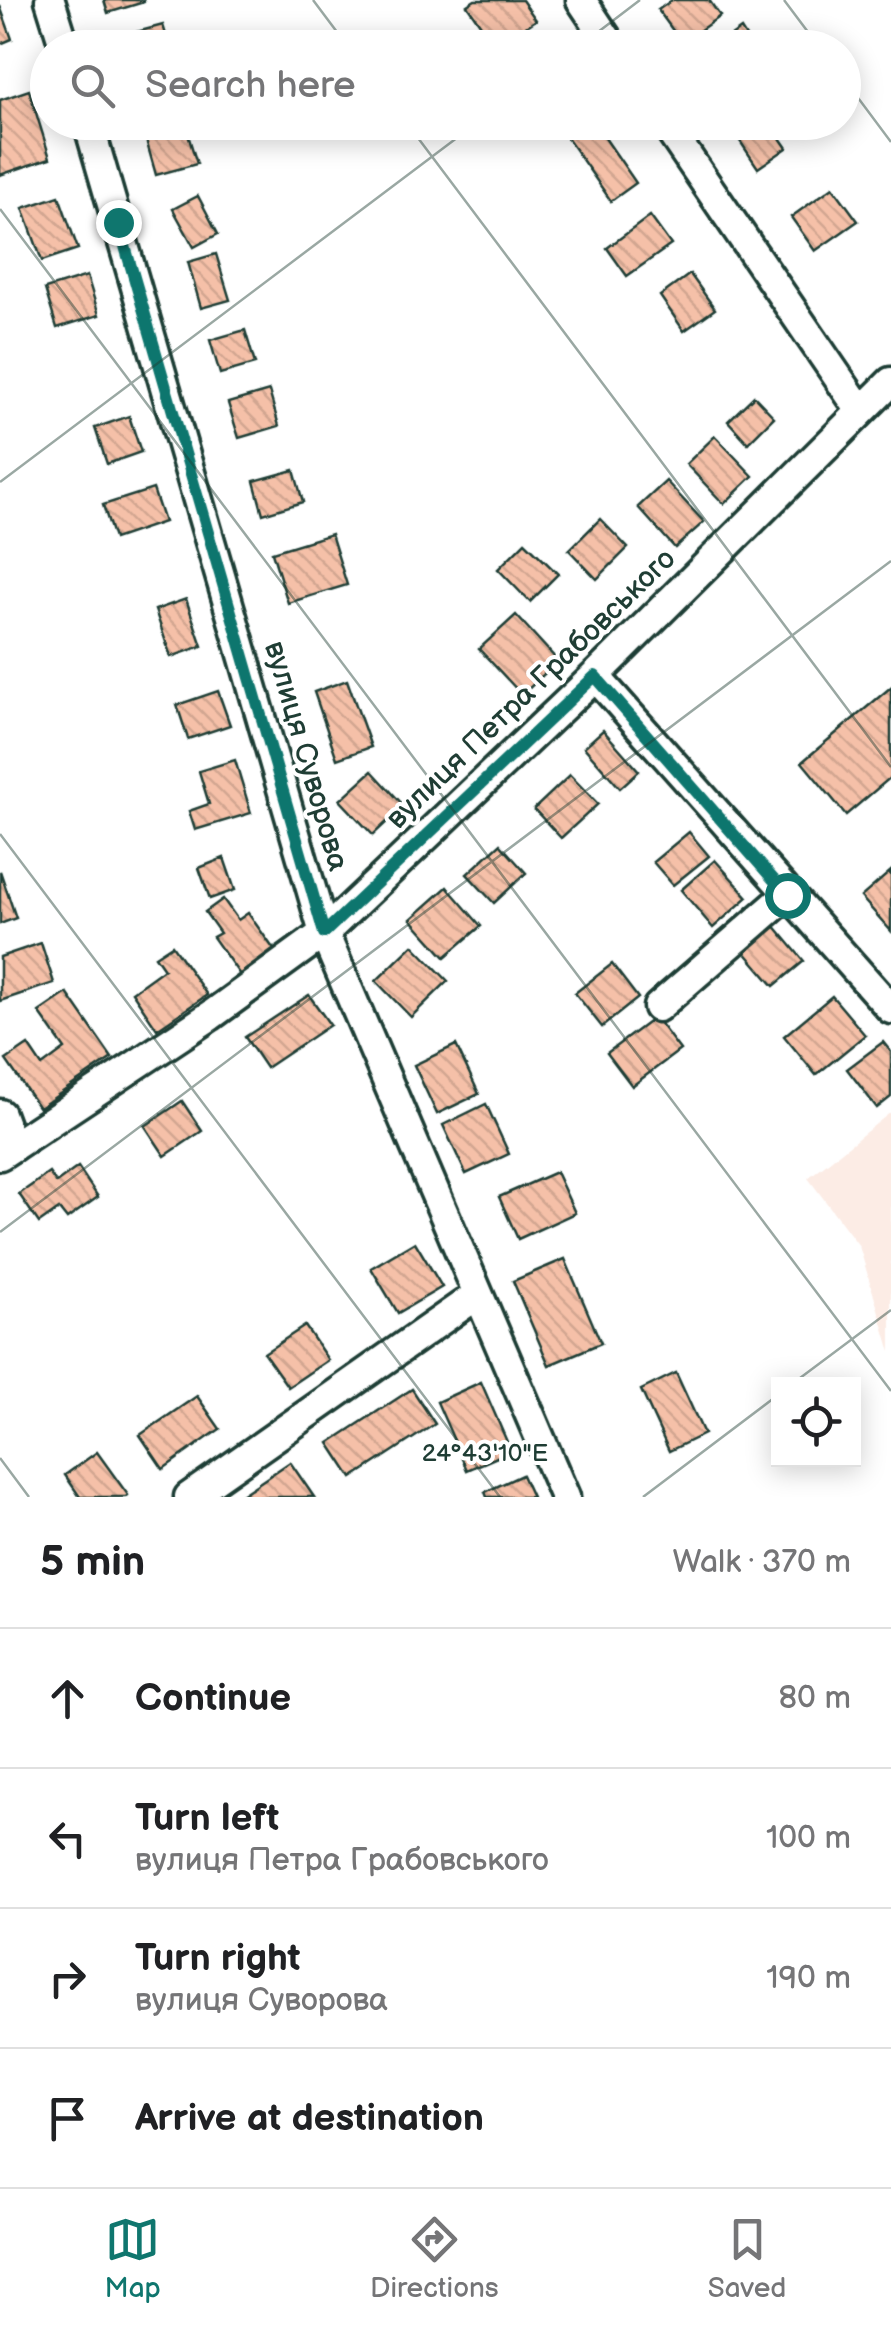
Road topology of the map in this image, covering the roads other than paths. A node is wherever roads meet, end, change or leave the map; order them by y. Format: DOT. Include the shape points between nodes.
graph roads {
  1 [pos="50,0"];
  2 [pos="581,0"];
  3 [pos="59,30"];
  4 [pos="601,30"];
  5 [pos="93,140"];
  6 [pos="676,140"];
  7 [pos="891,382"];
  8 [pos="861,411"];
  9 [pos="595,676"];
  10 [pos="787,895"];
  11 [pos="324,933"];
  12 [pos="658,1007"];
  13 [pos="891,1010"];
  14 [pos="0,1114"];
  15 [pos="6,1151"];
  16 [pos="478,1295"];
  17 [pos="189,1497"];
  18 [pos="566,1497"];
  1 -- 3 [label="street"];
  2 -- 4 [label="street"];
  5 -- 11 [label="street, вулиця Суворова"];
  6 -- 8 [label="street"];
  7 -- 8 [label="street, вулиця Петра Грабовського"];
  8 -- 9 [label="street, вулиця Петра Грабовського"];
  9 -- 10 [label="street"];
  9 -- 11 [label="street, вулиця Петра Грабовського"];
  10 -- 12 [label="street"];
  10 -- 13 [label="street"];
  11 -- 15 [label="street, вулиця Петра Грабовського"];
  11 -- 16 [label="street, вулиця Суворова"];
  14 -- 15 [label="street"];
  16 -- 17 [label="street"];
  16 -- 18 [label="street, вулиця Суворова"];
}
